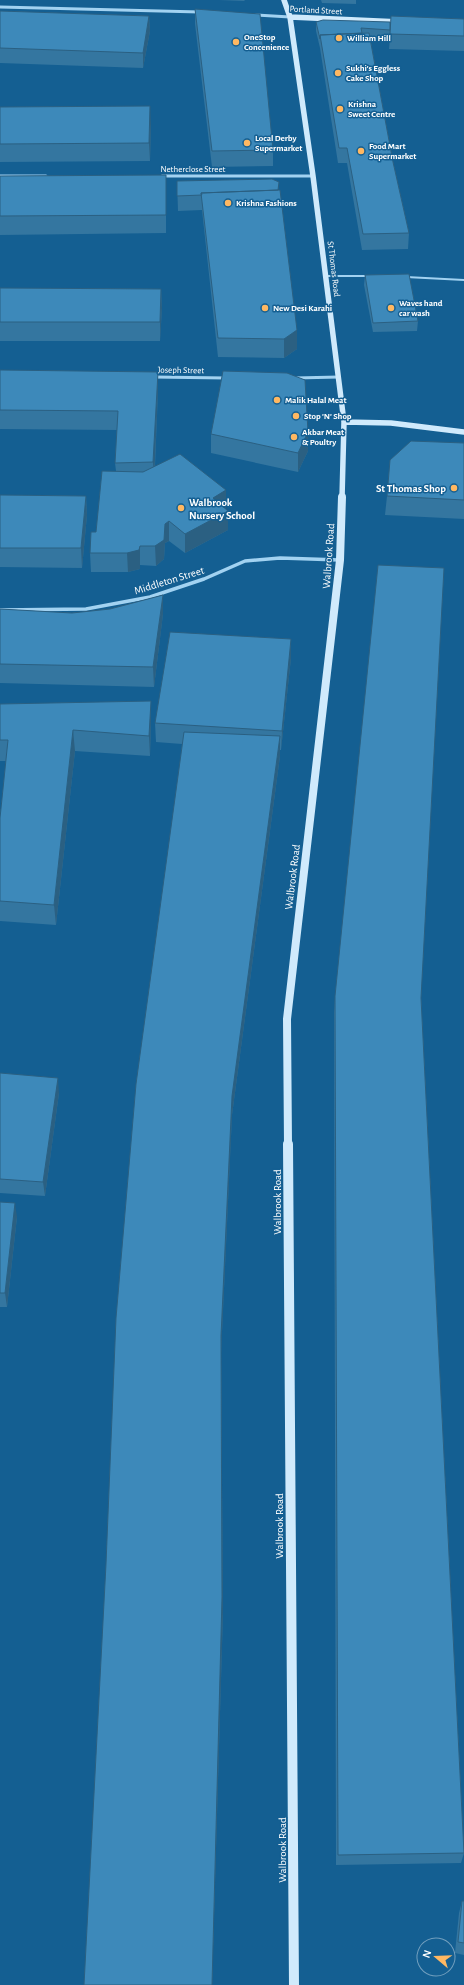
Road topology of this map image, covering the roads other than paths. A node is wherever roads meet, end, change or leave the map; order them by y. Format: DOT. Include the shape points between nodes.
graph roads {
  1 [pos="284,0"];
  2 [pos="0,8"];
  3 [pos="201,12"];
  4 [pos="253,15"];
  5 [pos="290,17"];
  6 [pos="404,22"];
  7 [pos="0,176"];
  8 [pos="47,176"];
  9 [pos="156,176"];
  10 [pos="313,176"];
  11 [pos="326,276"];
  12 [pos="370,276"];
  13 [pos="399,277"];
  14 [pos="464,280"];
  15 [pos="150,377"];
  16 [pos="339,377"];
  17 [pos="229,378"];
  18 [pos="292,378"];
  19 [pos="344,422"];
  20 [pos="464,432"];
  21 [pos="340,560"];
  22 [pos="0,610"];
  23 [pos="294,1985"];
  1 -- 5 [label="street, St Thomas Road"];
  2 -- 3 [label="street"];
  4 -- 5 [label="street, Portland Street"];
  5 -- 6 [label="street, Portland Street"];
  5 -- 10 [label="street, St Thomas Road"];
  7 -- 8 [label="street"];
  9 -- 10 [label="street, Netherclose Street"];
  10 -- 11 [label="street, St Thomas Road"];
  11 -- 12 [label="lane"];
  11 -- 16 [label="street, St Thomas Road"];
  13 -- 14 [label="lane"];
  15 -- 17 [label="street, Joseph Street"];
  16 -- 18 [label="street"];
  16 -- 19 [label="street, St Thomas Road"];
  19 -- 20 [label="street" via="391,423"];
  19 -- 21 [label="street, Walbrook Road"];
  21 -- 22 [label="street, Middleton Street" via="280,558 245,561 204,579 136,600 86,610"];
  21 -- 23 [label="street, Walbrook Road" via="287,1019"];
}
